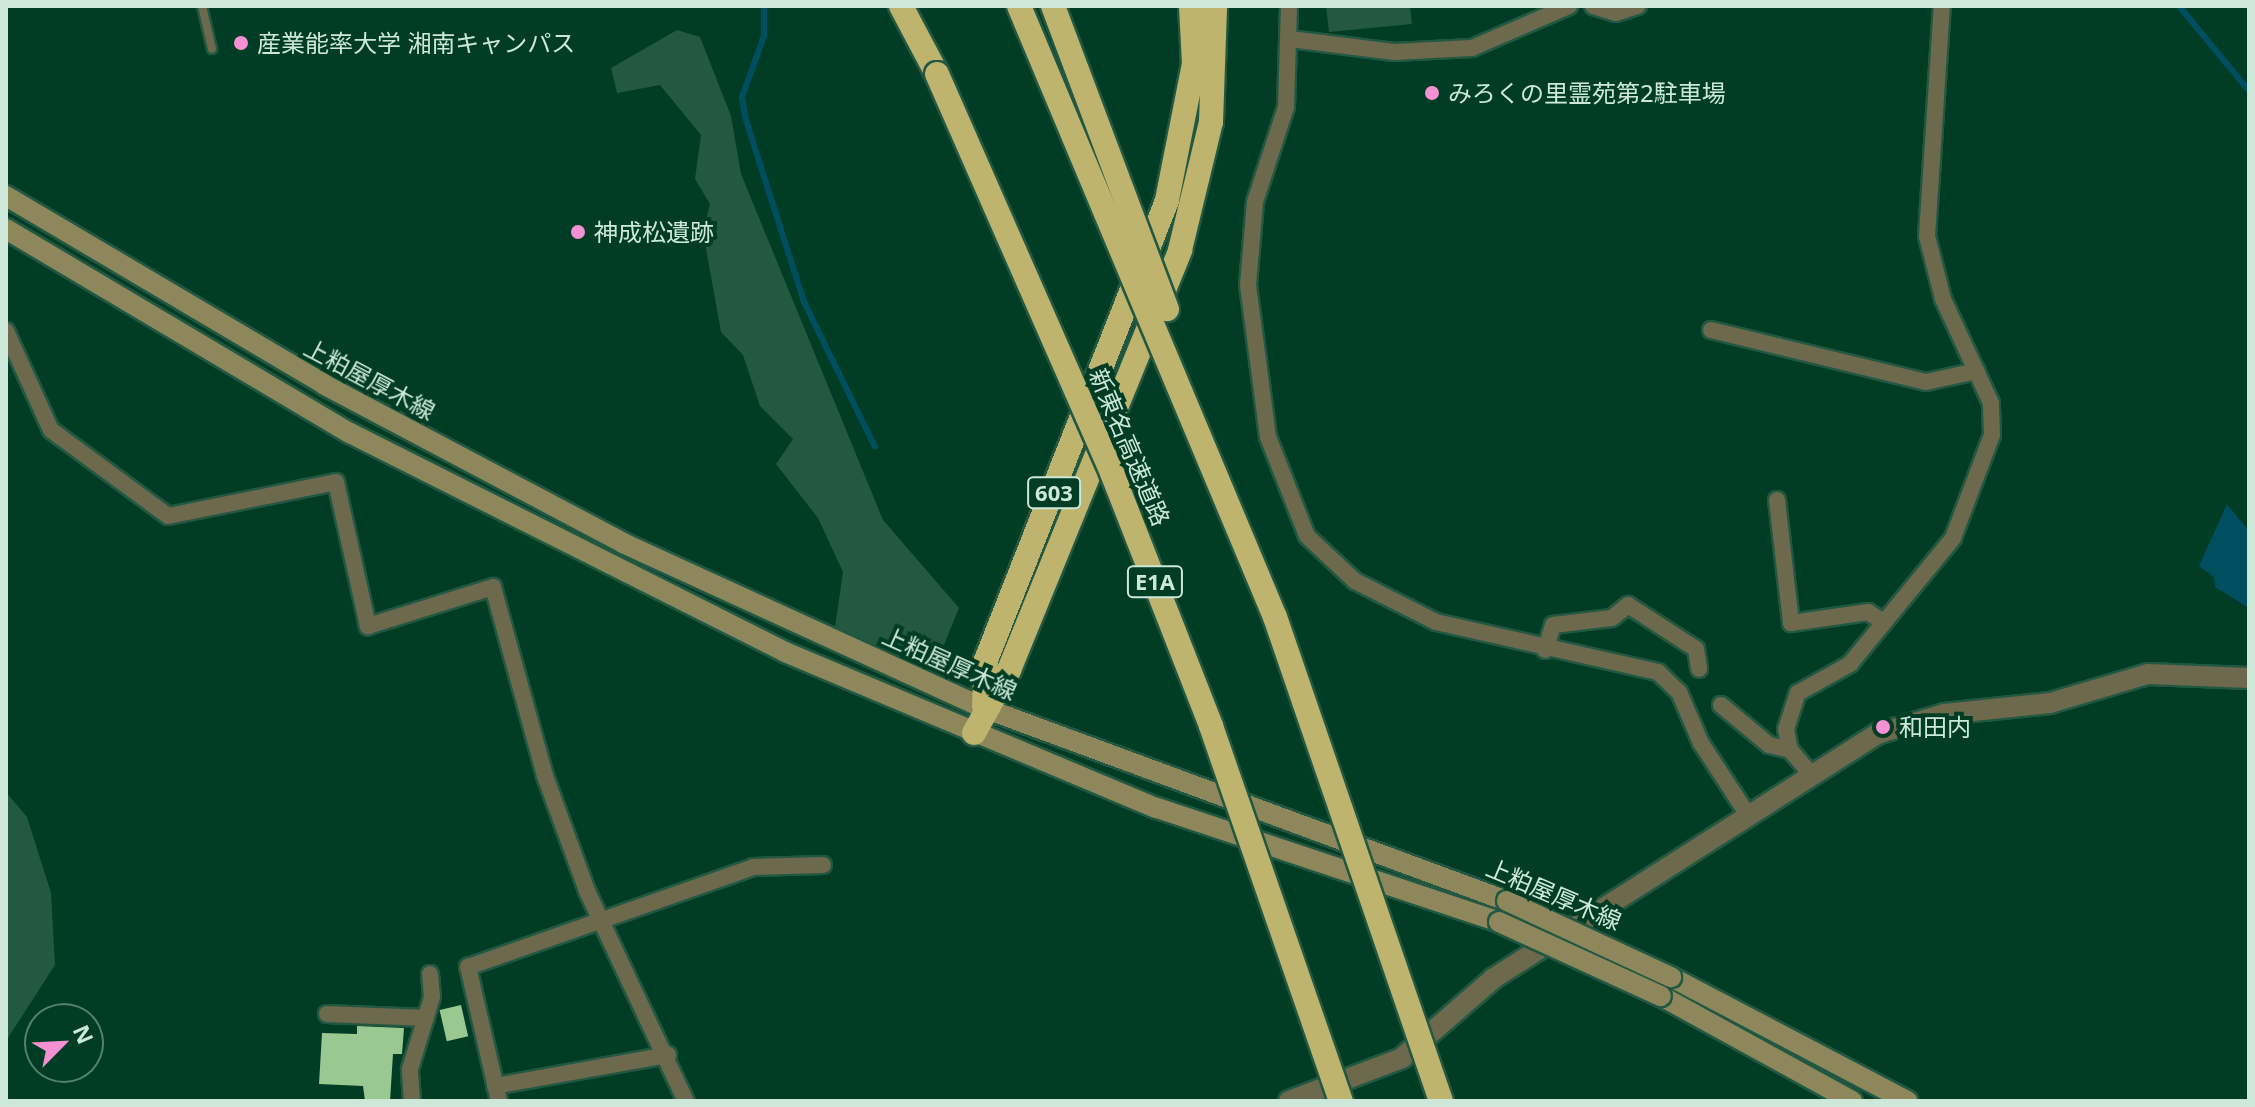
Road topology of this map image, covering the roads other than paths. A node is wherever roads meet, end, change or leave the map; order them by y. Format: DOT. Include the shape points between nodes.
graph roads {
  1 [pos="202,6"];
  2 [pos="903,6"];
  3 [pos="1019,6"];
  4 [pos="1053,6"];
  5 [pos="1191,6"];
  6 [pos="1215,6"];
  7 [pos="1289,6"];
  8 [pos="1569,6"];
  9 [pos="1593,6"];
  10 [pos="1638,6"];
  11 [pos="1942,6"];
  12 [pos="1290,39"];
  13 [pos="212,49"];
  14 [pos="6,196"];
  15 [pos="6,229"];
  16 [pos="183,303"];
  17 [pos="169,327"];
  18 [pos="1711,330"];
  19 [pos="6,331"];
  20 [pos="1977,371"];
  21 [pos="1777,500"];
  22 [pos="1275,617"];
  23 [pos="1882,621"];
  24 [pos="1545,650"];
  25 [pos="1699,669"];
  26 [pos="2249,678"];
  27 [pos="1721,705"];
  28 [pos="984,708"];
  29 [pos="974,733"];
  30 [pos="1790,750"];
  31 [pos="1810,773"];
  32 [pos="1748,815"];
  33 [pos="823,865"];
  34 [pos="600,922"];
  35 [pos="430,974"];
  36 [pos="327,1014"];
  37 [pos="426,1018"];
  38 [pos="668,1055"];
  39 [pos="497,1093"];
  40 [pos="412,1101"];
  41 [pos="686,1101"];
  42 [pos="1289,1101"];
  43 [pos="1341,1101"];
  44 [pos="1441,1101"];
  45 [pos="1852,1101"];
  46 [pos="1907,1101"];
  1 -- 13 [label="lane"];
  2 -- 43 [label="highway, 新東名高速道路 / E1A, bridge" via="1141,547"];
  3 -- 22 [label="highway, bridge"];
  4 -- 22 [label="highway, bridge"];
  5 -- 28 [label="highway, 603" via="1194,64 1184,135 1121,326 986,660"];
  6 -- 28 [label="highway, 603" via="1211,122 1193,211 1009,670"];
  7 -- 12 [label="street"];
  8 -- 12 [label="street" via="1472,48 1394,52"];
  9 -- 10 [label="street" via="1616,13"];
  11 -- 20 [label="street" via="1944,58 1932,115 1926,225 1943,299"];
  12 -- 24 [label="street" via="1286,107 1255,202 1248,285 1258,391 1290,503 1327,560 1355,581 1436,622"];
  14 -- 16 [label="main road, 上粕屋厚木線"];
  15 -- 17 [label="main road, 上粕屋厚木線"];
  16 -- 17 [label="street"];
  16 -- 28 [label="main road, 上粕屋厚木線" via="623,543"];
  17 -- 29 [label="main road, 上粕屋厚木線" via="560,543"];
  18 -- 20 [label="street" via="1926,382"];
  19 -- 34 [label="street" via="51,430 168,516 336,482 368,626 493,587 545,776"];
  20 -- 23 [label="street" via="1993,419 1983,469 1953,538"];
  21 -- 23 [label="street" via="1791,623 1868,612"];
  22 -- 44 [label="highway, bridge"];
  23 -- 30 [label="street" via="1850,664 1798,693 1786,729"];
  24 -- 25 [label="street" via="1553,625 1612,618 1628,605 1696,649"];
  24 -- 32 [label="street" via="1643,669 1671,682"];
  26 -- 31 [label="street" via="2148,674 2012,711 1944,714 1877,734"];
  27 -- 30 [label="street" via="1769,745"];
  28 -- 29 [label="highway, 603"];
  28 -- 46 [label="main road, 上粕屋厚木線, bridge" via="1507,901 1671,977"];
  29 -- 45 [label="main road, 上粕屋厚木線, bridge" via="1157,808 1499,922 1661,996"];
  30 -- 31 [label="street"];
  31 -- 32 [label="street"];
  32 -- 42 [label="street" via="1494,978 1402,1058"];
  33 -- 34 [label="street" via="753,867"];
  34 -- 38 [label="street"];
  34 -- 39 [label="street" via="468,967"];
  35 -- 37 [label="street"];
  36 -- 37 [label="street"];
  37 -- 40 [label="street" via="410,1069"];
  38 -- 39 [label="street"];
  38 -- 41 [label="street"];
}
